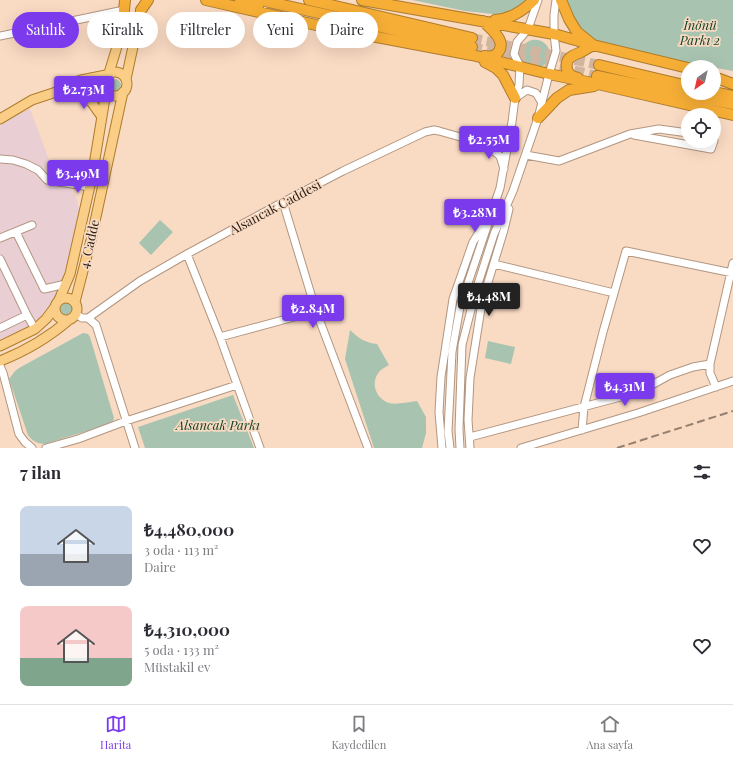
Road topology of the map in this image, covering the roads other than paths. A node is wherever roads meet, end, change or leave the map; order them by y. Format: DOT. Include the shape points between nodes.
graph roads {
  1 [pos="148,0"];
  2 [pos="206,0"];
  3 [pos="240,0"];
  4 [pos="260,0"];
  5 [pos="309,0"];
  6 [pos="362,0"];
  7 [pos="534,0"];
  8 [pos="538,0"];
  9 [pos="556,0"];
  10 [pos="561,0"];
  11 [pos="124,5"];
  12 [pos="141,10"];
  13 [pos="483,21"];
  14 [pos="316,24"];
  15 [pos="316,25"];
  16 [pos="528,29"];
  17 [pos="554,34"];
  18 [pos="378,35"];
  19 [pos="0,36"];
  20 [pos="592,45"];
  21 [pos="472,47"];
  22 [pos="599,65"];
  23 [pos="520,66"];
  24 [pos="681,67"];
  25 [pos="107,74"];
  26 [pos="549,74"];
  27 [pos="721,76"];
  28 [pos="733,79"];
  29 [pos="126,80"];
  30 [pos="599,80"];
  31 [pos="721,80"];
  32 [pos="681,84"];
  33 [pos="733,84"];
  34 [pos="65,89"];
  35 [pos="105,91"];
  36 [pos="80,92"];
  37 [pos="123,92"];
  38 [pos="721,93"];
  39 [pos="733,96"];
  40 [pos="515,98"];
  41 [pos="542,103"];
  42 [pos="733,104"];
  43 [pos="733,115"];
  44 [pos="0,118"];
  45 [pos="102,118"];
  46 [pos="538,118"];
  47 [pos="511,129"];
  48 [pos="681,132"];
  49 [pos="630,134"];
  50 [pos="681,143"];
  51 [pos="485,144"];
  52 [pos="526,155"];
  53 [pos="0,159"];
  54 [pos="504,169"];
  55 [pos="90,187"];
  56 [pos="513,191"];
  57 [pos="284,202"];
  58 [pos="493,210"];
  59 [pos="32,225"];
  60 [pos="16,232"];
  61 [pos="0,238"];
  62 [pos="187,254"];
  63 [pos="0,258"];
  64 [pos="733,263"];
  65 [pos="494,264"];
  66 [pos="732,273"];
  67 [pos="66,284"];
  68 [pos="614,293"];
  69 [pos="75,302"];
  70 [pos="57,304"];
  71 [pos="316,311"];
  72 [pos="27,315"];
  73 [pos="73,317"];
  74 [pos="88,318"];
  75 [pos="0,328"];
  76 [pos="35,328"];
  77 [pos="220,337"];
  78 [pos="0,346"];
  79 [pos="0,361"];
  80 [pos="710,364"];
  81 [pos="0,366"];
  82 [pos="733,381"];
  83 [pos="237,385"];
  84 [pos="716,387"];
  85 [pos="584,407"];
  86 [pos="126,421"];
  87 [pos="582,430"];
  88 [pos="470,437"];
  89 [pos="472,447"];
  90 [pos="32,448"];
  91 [pos="46,448"];
  92 [pos="135,448"];
  93 [pos="260,448"];
  94 [pos="368,448"];
  95 [pos="442,448"];
  96 [pos="450,448"];
  97 [pos="460,448"];
  98 [pos="521,448"];
  1 -- 12 [label="highway"];
  2 -- 15 [label="highway"];
  3 -- 14 [label="highway"];
  4 -- 21 [label="highway"];
  5 -- 21 [label="highway"];
  6 -- 13 [label="highway"];
  7 -- 13 [label="highway" via="510,17"];
  8 -- 16 [label="street"];
  9 -- 17 [label="street"];
  10 -- 20 [label="highway" via="577,32"];
  11 -- 19 [label="street"];
  11 -- 25 [label="main road" via="119,40"];
  12 -- 29 [label="main road"];
  13 -- 16 [label="highway"];
  13 -- 21 [label="highway" via="500,39 500,49 492,57"];
  16 -- 17 [label="highway"];
  16 -- 23 [label="street" via="517,42 514,54"];
  17 -- 20 [label="highway"];
  17 -- 26 [label="street" via="556,51"];
  18 -- 21 [label="highway"];
  20 -- 24 [label="highway"];
  20 -- 30 [label="highway" via="572,55 567,70 574,77"];
  21 -- 23 [label="highway"];
  21 -- 40 [label="highway" via="503,75"];
  22 -- 32 [label="highway"];
  23 -- 26 [label="highway"];
  23 -- 40 [label="street"];
  25 -- 29 [label="main road" via="119,72"];
  25 -- 34 [label="main road" via="72,83"];
  25 -- 35 [label="main road" via="103,81"];
  26 -- 30 [label="highway"];
  26 -- 41 [label="street"];
  27 -- 28 [label="highway"];
  29 -- 37 [label="main road"];
  30 -- 42 [label="highway"];
  30 -- 43 [label="highway"];
  30 -- 46 [label="highway" via="569,90 557,98"];
  31 -- 33 [label="highway"];
  34 -- 36 [label="main road"];
  34 -- 44 [label="main road" via="32,100"];
  35 -- 36 [label="main road"];
  35 -- 37 [label="main road" via="115,96"];
  35 -- 45 [label="main road, 4. Cadde"];
  36 -- 45 [label="main road" via="92,103"];
  37 -- 69 [label="main road, 4. Cadde"];
  38 -- 39 [label="highway"];
  40 -- 41 [label="street" via="527,90 536,93"];
  40 -- 47 [label="street"];
  41 -- 46 [label="street"];
  45 -- 55 [label="main road, 4. Cadde"];
  46 -- 52 [label="street"];
  47 -- 51 [label="street" via="500,140"];
  47 -- 54 [label="street"];
  48 -- 49 [label="street" via="659,129"];
  49 -- 50 [label="street"];
  49 -- 52 [label="street" via="559,161"];
  51 -- 54 [label="street, Alsancak Caddesi" via="500,156"];
  51 -- 57 [label="street, Alsancak Caddesi" via="440,131 425,132"];
  52 -- 56 [label="street"];
  53 -- 55 [label="street" via="26,164 38,170 47,180"];
  54 -- 58 [label="street"];
  55 -- 67 [label="main road, 4. Cadde"];
  56 -- 65 [label="street"];
  56 -- 97 [label="street" via="494,234 462,345"];
  57 -- 62 [label="street, Alsancak Caddesi"];
  57 -- 71 [label="street"];
  58 -- 95 [label="street" via="473,242 453,299 441,377 439,412"];
  58 -- 96 [label="street" via="460,307 452,352 448,431"];
  59 -- 60 [label="street"];
  60 -- 61 [label="street"];
  60 -- 67 [label="street" via="44,289"];
  62 -- 74 [label="street, Alsancak Caddesi" via="140,281"];
  62 -- 77 [label="street"];
  63 -- 72 [label="street"];
  64 -- 66 [label="street"];
  65 -- 68 [label="street"];
  65 -- 88 [label="street" via="482,302 470,378"];
  66 -- 68 [label="street" via="626,251"];
  66 -- 80 [label="street"];
  67 -- 70 [label="main road, 4. Cadde"];
  68 -- 85 [label="street"];
  69 -- 70 [label="main road" via="63,298"];
  69 -- 73 [label="main road" via="77,310"];
  70 -- 73 [label="main road" via="58,316 65,320"];
  70 -- 76 [label="main road, 4. Cadde" via="46,319"];
  71 -- 77 [label="street"];
  71 -- 94 [label="street"];
  72 -- 75 [label="street"];
  72 -- 76 [label="street"];
  73 -- 74 [label="street"];
  73 -- 79 [label="main road" via="45,338"];
  74 -- 86 [label="street" via="96,325"];
  76 -- 78 [label="main road, 4. Cadde"];
  77 -- 83 [label="street"];
  80 -- 84 [label="street" via="710,373"];
  80 -- 85 [label="street" via="693,367 636,392"];
  81 -- 90 [label="street" via="19,434"];
  82 -- 84 [label="street"];
  83 -- 86 [label="street"];
  83 -- 93 [label="street"];
  84 -- 87 [label="street"];
  85 -- 87 [label="street"];
  85 -- 88 [label="street"];
  86 -- 91 [label="street"];
  86 -- 92 [label="street"];
  87 -- 98 [label="street"];
  88 -- 89 [label="street"];
}
